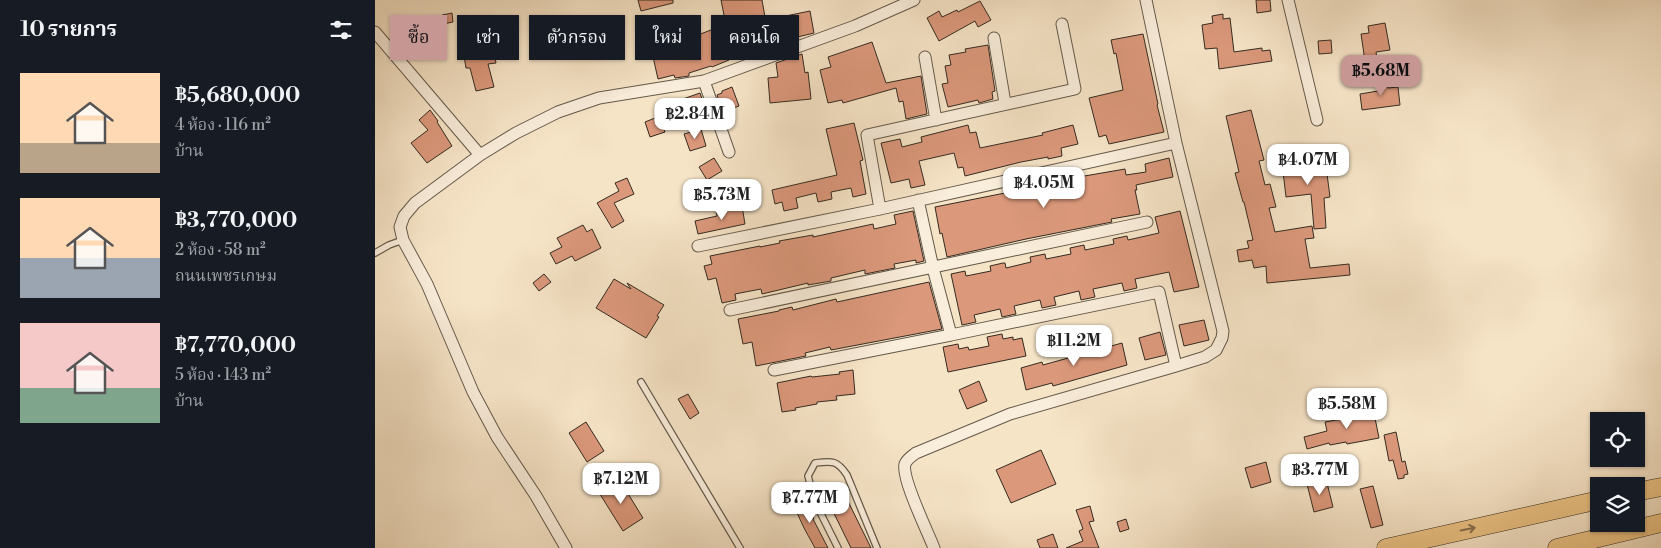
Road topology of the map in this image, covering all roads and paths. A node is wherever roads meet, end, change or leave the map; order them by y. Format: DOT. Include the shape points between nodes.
graph roads {
  1 [pos="914,0"];
  2 [pos="1146,0"];
  3 [pos="1288,0"];
  4 [pos="1062,24"];
  5 [pos="375,32"];
  6 [pos="994,38"];
  7 [pos="925,57"];
  8 [pos="705,81"];
  9 [pos="1005,103"];
  10 [pos="936,120"];
  11 [pos="1317,120"];
  12 [pos="1176,143"];
  13 [pos="729,152"];
  14 [pos="480,155"];
  15 [pos="919,200"];
  16 [pos="880,209"];
  17 [pos="1147,222"];
  18 [pos="403,240"];
  19 [pos="698,246"];
  20 [pos="375,253"];
  21 [pos="933,268"];
  22 [pos="730,310"];
  23 [pos="951,335"];
  24 [pos="1176,366"];
  25 [pos="773,370"];
  26 [pos="641,382"];
  27 [pos="1661,486"];
  28 [pos="1645,490"];
  29 [pos="1590,502"];
  30 [pos="1661,523"];
  31 [pos="566,548"];
  32 [pos="740,548"];
  33 [pos="839,548"];
  34 [pos="877,548"];
  35 [pos="934,548"];
  36 [pos="1386,548"];
  37 [pos="1557,548"];
  1 -- 8 [label="street" via="855,26"];
  2 -- 12 [label="street"];
  3 -- 11 [label="street"];
  4 -- 9 [label="street" via="1075,89"];
  5 -- 14 [label="street"];
  6 -- 9 [label="street"];
  7 -- 10 [label="street"];
  8 -- 13 [label="street"];
  8 -- 14 [label="street" via="599,98 557,112"];
  9 -- 10 [label="street"];
  10 -- 16 [label="street" via="867,135"];
  12 -- 15 [label="street"];
  12 -- 24 [label="street" via="1223,331 1216,350"];
  14 -- 18 [label="street" via="415,203 400,227"];
  15 -- 16 [label="street"];
  15 -- 21 [label="street"];
  16 -- 19 [label="street"];
  17 -- 21 [label="street"];
  18 -- 20 [label="lane"];
  18 -- 31 [label="street" via="427,284 461,367 486,417"];
  21 -- 22 [label="street"];
  21 -- 23 [label="street"];
  23 -- 24 [label="street" via="1159,292"];
  23 -- 25 [label="street"];
  24 -- 35 [label="street" via="1010,414 909,458 905,464 907,481"];
  26 -- 32 [label="lane"];
  27 -- 28 [label="main road"];
  36 -- 29 [label="main road, one-way"];
  30 -- 37 [label="main road"];
  33 -- 34 [label="lane" via="815,502 808,476 815,463 830,461 840,465"];
}
